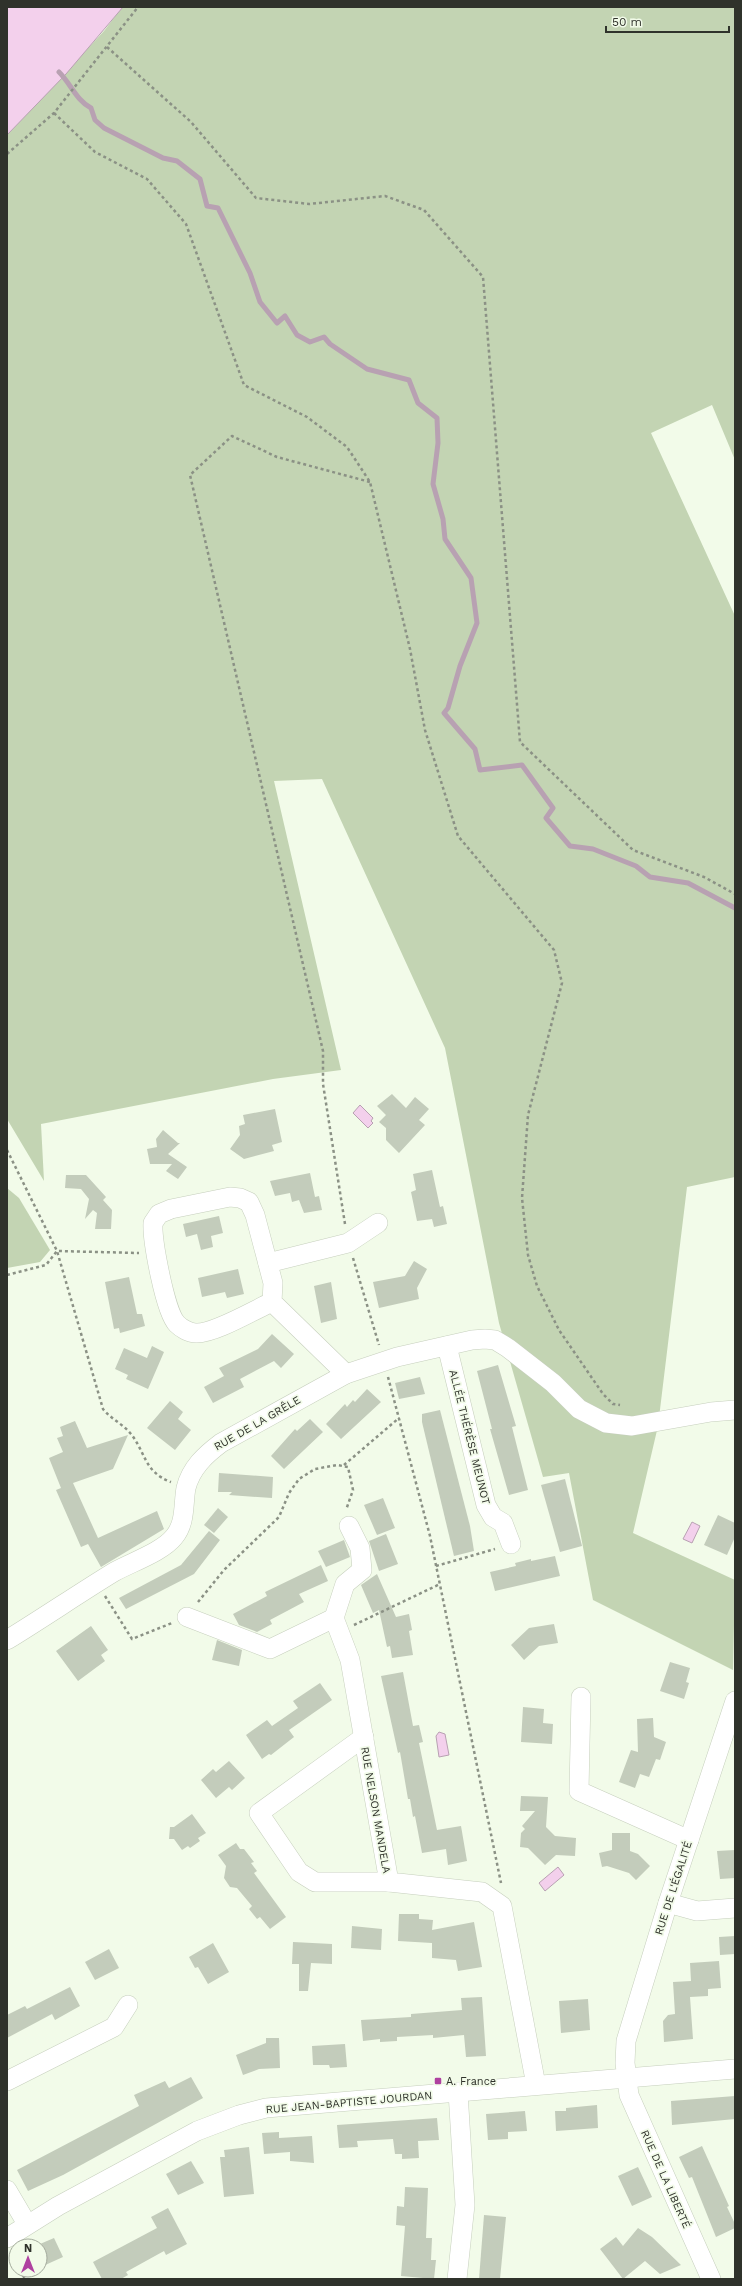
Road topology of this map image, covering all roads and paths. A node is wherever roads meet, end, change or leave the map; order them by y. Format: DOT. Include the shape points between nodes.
graph roads {
  1 [pos="138,7"];
  2 [pos="107,47"];
  3 [pos="54,113"];
  4 [pos="7,154"];
  5 [pos="370,482"];
  6 [pos="735,894"];
  7 [pos="7,1150"];
  8 [pos="378,1223"];
  9 [pos="348,1243"];
  10 [pos="57,1251"];
  11 [pos="155,1251"];
  12 [pos="268,1263"];
  13 [pos="7,1275"];
  14 [pos="272,1302"];
  15 [pos="447,1346"];
  16 [pos="390,1359"];
  17 [pos="346,1374"];
  18 [pos="621,1406"];
  19 [pos="735,1410"];
  20 [pos="399,1418"];
  21 [pos="343,1466"];
  22 [pos="186,1488"];
  23 [pos="349,1526"];
  24 [pos="511,1544"];
  25 [pos="436,1566"];
  26 [pos="97,1583"];
  27 [pos="440,1584"];
  28 [pos="187,1617"];
  29 [pos="336,1625"];
  30 [pos="7,1640"];
  31 [pos="581,1697"];
  32 [pos="735,1701"];
  33 [pos="364,1737"];
  34 [pos="689,1840"];
  35 [pos="389,1882"];
  36 [pos="668,1904"];
  37 [pos="502,1906"];
  38 [pos="735,1908"];
  39 [pos="128,2005"];
  40 [pos="735,2069"];
  41 [pos="627,2078"];
  42 [pos="7,2081"];
  43 [pos="536,2085"];
  44 [pos="458,2092"];
  45 [pos="7,2190"];
  46 [pos="27,2224"];
  47 [pos="7,2238"];
  48 [pos="457,2279"];
  49 [pos="711,2279"];
  1 -- 2 [label="path"];
  2 -- 3 [label="path"];
  2 -- 6 [label="path" via="191,122 256,198 309,204 385,196 424,210 483,277 520,742 633,850 704,878"];
  3 -- 4 [label="path"];
  3 -- 5 [label="path" via="95,152 147,178 186,224 244,385 308,417 346,447"];
  5 -- 9 [label="path" via="277,457 232,436 190,475 323,1050 323,1084"];
  5 -- 18 [label="path" via="410,649 425,730 458,836 554,950 562,984 528,1115 522,1198 528,1255 537,1286 559,1330 603,1394 613,1404"];
  7 -- 10 [label="path"];
  8 -- 9 [label="street"];
  9 -- 12 [label="street"];
  9 -- 16 [label="path"];
  10 -- 11 [label="path"];
  10 -- 13 [label="path" via="46,1265"];
  10 -- 22 [label="path" via="103,1409 131,1434 152,1471 159,1477"];
  11 -- 12 [label="street" via="153,1222 159,1214 230,1197 240,1198 249,1202 255,1215"];
  11 -- 14 [label="street" via="169,1311 176,1323 186,1330 194,1333 208,1332"];
  12 -- 14 [label="street" via="273,1283"];
  14 -- 17 [label="street"];
  15 -- 16 [label="street, RUE DE LA GRÊLE"];
  15 -- 19 [label="street, RUE DE LA GRÊLE" via="472,1340 495,1340 553,1383 579,1409 606,1423 627,1426"];
  15 -- 24 [label="street, ALLÉE THÉRÈSE MEUNOT" via="486,1505 493,1517 503,1524"];
  16 -- 17 [label="street, RUE DE LA GRÊLE"];
  16 -- 20 [label="path"];
  17 -- 22 [label="street, RUE DE LA GRÊLE" via="205,1454 194,1468"];
  20 -- 21 [label="path"];
  20 -- 25 [label="path"];
  21 -- 23 [label="path" via="348,1466 353,1490 345,1512"];
  21 -- 28 [label="path" via="315,1469 299,1479 289,1494 280,1518 224,1570"];
  22 -- 26 [label="street, RUE DE LA GRÊLE" via="181,1524 175,1536"];
  23 -- 29 [label="street" via="360,1548 362,1570 345,1584"];
  24 -- 25 [label="path"];
  25 -- 27 [label="path"];
  26 -- 28 [label="path" via="132,1639"];
  26 -- 30 [label="street, RUE DE LA GRÊLE"];
  27 -- 29 [label="path"];
  27 -- 37 [label="path" via="501,1882"];
  28 -- 29 [label="street" via="270,1649"];
  29 -- 33 [label="street, RUE NELSON MANDELA" via="350,1660"];
  31 -- 34 [label="street" via="579,1791"];
  32 -- 34 [label="street, RUE DE L'ÉGALITÉ"];
  33 -- 35 [label="street, RUE NELSON MANDELA"];
  33 -- 35 [label="street" via="259,1813 299,1872 316,1882"];
  34 -- 36 [label="street, RUE DE L'ÉGALITÉ"];
  35 -- 37 [label="street, RUE NELSON MANDELA" via="482,1892"];
  36 -- 38 [label="street" via="697,1911"];
  36 -- 41 [label="street, RUE DE L'ÉGALITÉ" via="626,2041"];
  37 -- 43 [label="street"];
  39 -- 42 [label="street" via="114,2027"];
  40 -- 41 [label="street, RUE JEAN-BAPTISTE JOURDAN"];
  41 -- 43 [label="street, RUE JEAN-BAPTISTE JOURDAN"];
  41 -- 49 [label="street, RUE DE LA LIBERTÉ" via="629,2095"];
  43 -- 44 [label="street, RUE JEAN-BAPTISTE JOURDAN"];
  44 -- 46 [label="street, RUE JEAN-BAPTISTE JOURDAN" via="266,2108 239,2115 197,2131"];
  44 -- 48 [label="street" via="465,2205"];
  45 -- 46 [label="street"];
  46 -- 47 [label="street, RUE JEAN-BAPTISTE JOURDAN"];
}
